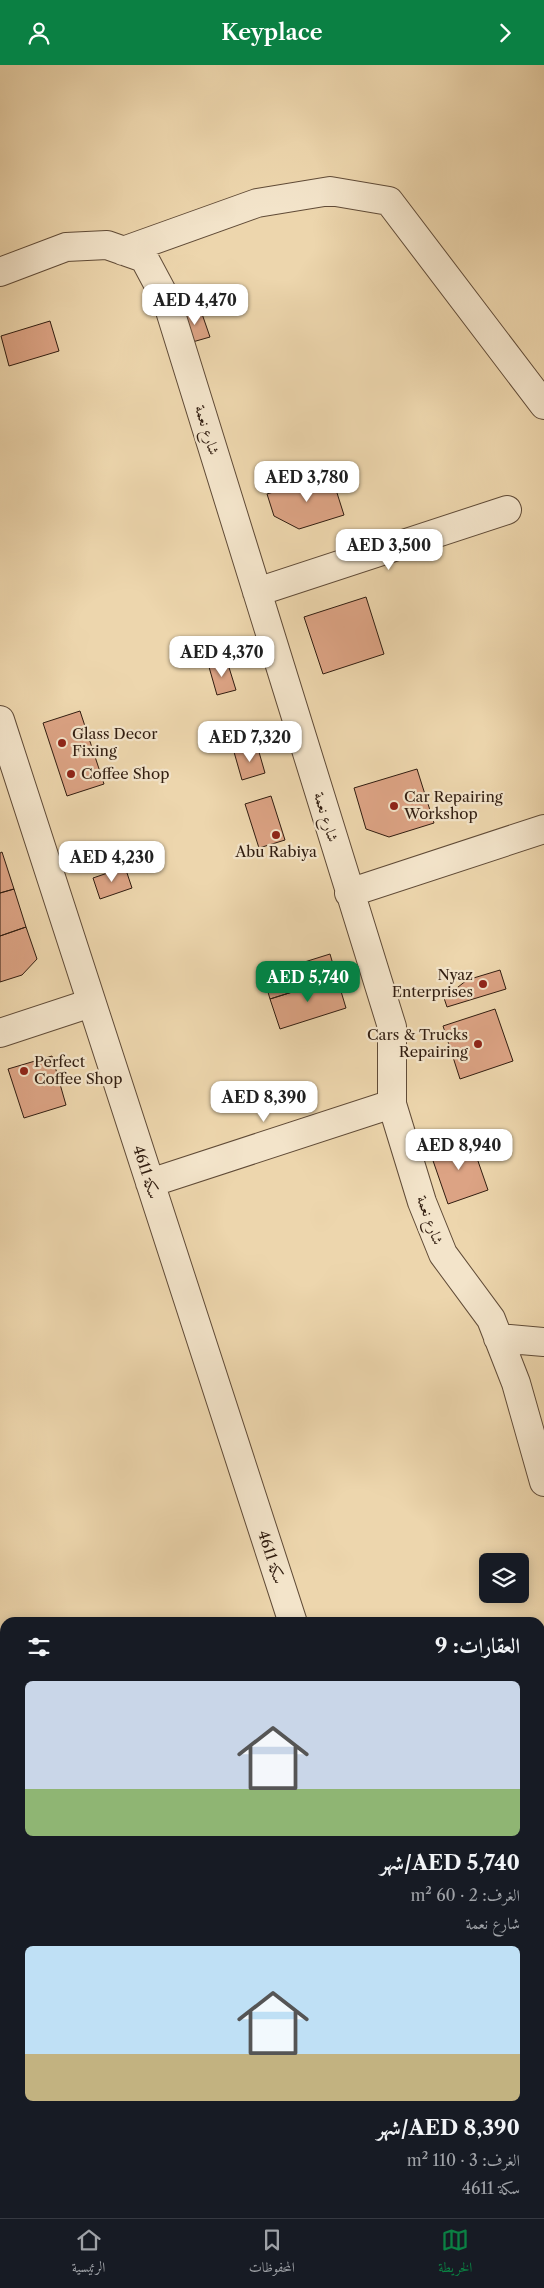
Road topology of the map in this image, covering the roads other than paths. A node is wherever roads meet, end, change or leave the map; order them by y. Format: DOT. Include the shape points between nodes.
graph roads {
  1 [pos="123,251"];
  2 [pos="0,272"];
  3 [pos="544,405"];
  4 [pos="507,510"];
  5 [pos="257,592"];
  6 [pos="0,720"];
  7 [pos="6,760"];
  8 [pos="544,829"];
  9 [pos="349,893"];
  10 [pos="91,1003"];
  11 [pos="0,1033"];
  12 [pos="392,1103"];
  13 [pos="150,1183"];
  14 [pos="498,1338"];
  15 [pos="544,1342"];
  16 [pos="544,1482"];
  17 [pos="291,1617"];
  1 -- 2 [label="street, شارع نعمة" via="107,245 66,247"];
  1 -- 3 [label="street" via="258,203 330,191 390,201"];
  1 -- 5 [label="street, شارع نعمة" via="144,258 167,301"];
  4 -- 5 [label="street"];
  5 -- 9 [label="street, شارع نعمة"];
  6 -- 7 [label="street, سكة 4611"];
  7 -- 10 [label="street, سكة 4611"];
  8 -- 9 [label="street"];
  9 -- 12 [label="street, شارع نعمة" via="392,1027"];
  10 -- 11 [label="street"];
  10 -- 13 [label="street, سكة 4611"];
  12 -- 13 [label="street"];
  12 -- 14 [label="street, شارع نعمة" via="442,1255 491,1319"];
  13 -- 17 [label="street, سكة 4611"];
  14 -- 15 [label="street"];
  14 -- 16 [label="street, شارع نعمة" via="516,1383"];
}
